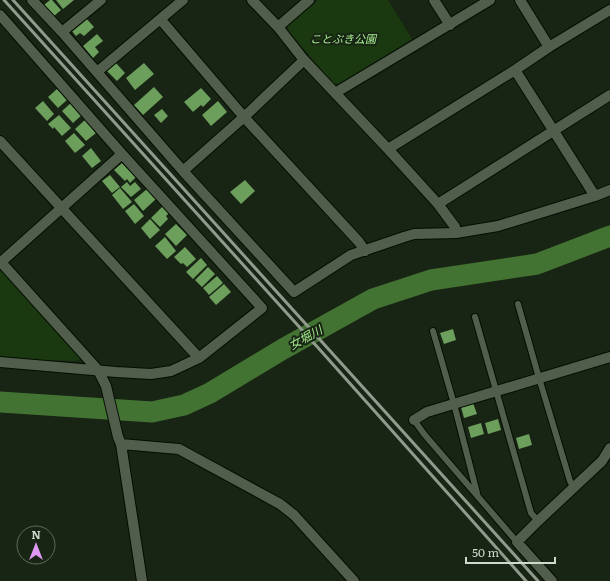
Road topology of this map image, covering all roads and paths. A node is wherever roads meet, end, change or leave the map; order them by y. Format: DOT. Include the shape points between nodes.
graph roads {
  1 [pos="32,0"];
  2 [pos="101,0"];
  3 [pos="183,0"];
  4 [pos="252,0"];
  5 [pos="308,0"];
  6 [pos="434,0"];
  7 [pos="490,0"];
  8 [pos="520,0"];
  9 [pos="610,10"];
  10 [pos="0,15"];
  11 [pos="161,20"];
  12 [pos="450,25"];
  13 [pos="278,28"];
  14 [pos="62,32"];
  15 [pos="549,47"];
  16 [pos="304,60"];
  17 [pos="515,70"];
  18 [pos="98,72"];
  19 [pos="335,93"];
  20 [pos="610,95"];
  21 [pos="244,117"];
  22 [pos="553,131"];
  23 [pos="0,141"];
  24 [pos="388,149"];
  25 [pos="122,154"];
  26 [pos="183,171"];
  27 [pos="610,190"];
  28 [pos="595,196"];
  29 [pos="438,204"];
  30 [pos="62,207"];
  31 [pos="456,233"];
  32 [pos="365,251"];
  33 [pos="0,262"];
  34 [pos="518,304"];
  35 [pos="475,317"];
  36 [pos="433,331"];
  37 [pos="610,357"];
  38 [pos="199,358"];
  39 [pos="0,362"];
  40 [pos="98,370"];
  41 [pos="539,378"];
  42 [pos="496,391"];
  43 [pos="454,404"];
  44 [pos="414,420"];
  45 [pos="120,441"];
  46 [pos="610,448"];
  47 [pos="574,488"];
  48 [pos="478,497"];
  49 [pos="538,521"];
  50 [pos="517,542"];
  51 [pos="142,581"];
  52 [pos="354,581"];
  53 [pos="552,581"];
  1 -- 14 [label="street"];
  2 -- 14 [label="street"];
  3 -- 11 [label="street"];
  4 -- 13 [label="street"];
  5 -- 13 [label="street"];
  6 -- 12 [label="street"];
  7 -- 12 [label="street"];
  8 -- 15 [label="street"];
  9 -- 15 [label="street"];
  10 -- 25 [label="street"];
  11 -- 18 [label="street"];
  11 -- 21 [label="street"];
  12 -- 19 [label="street"];
  13 -- 16 [label="street"];
  14 -- 18 [label="street"];
  15 -- 17 [label="street"];
  16 -- 19 [label="street"];
  16 -- 21 [label="street"];
  17 -- 22 [label="street"];
  17 -- 24 [label="street"];
  18 -- 26 [label="street"];
  19 -- 24 [label="street"];
  20 -- 22 [label="street"];
  21 -- 26 [label="street"];
  21 -- 32 [label="street"];
  22 -- 28 [label="street"];
  22 -- 29 [label="street"];
  23 -- 30 [label="street"];
  24 -- 29 [label="street"];
  25 -- 30 [label="street"];
  25 -- 38 [label="street" via="262,308"];
  26 -- 32 [label="street" via="294,292 352,255"];
  27 -- 28 [label="street"];
  28 -- 31 [label="street" via="498,226"];
  29 -- 31 [label="street" via="455,227"];
  30 -- 33 [label="street"];
  30 -- 38 [label="street"];
  31 -- 32 [label="street" via="414,234"];
  33 -- 40 [label="street"];
  34 -- 41 [label="lane"];
  35 -- 42 [label="lane"];
  36 -- 43 [label="lane"];
  37 -- 41 [label="street"];
  38 -- 40 [label="street" via="171,371 151,374"];
  39 -- 40 [label="street"];
  40 -- 45 [label="street" via="106,386"];
  41 -- 42 [label="street"];
  41 -- 47 [label="lane"];
  42 -- 43 [label="street"];
  42 -- 49 [label="lane" via="531,513"];
  43 -- 44 [label="street" via="427,412"];
  43 -- 48 [label="lane"];
  44 -- 48 [label="lane"];
  45 -- 51 [label="street"];
  45 -- 52 [label="street" via="179,449 280,504 294,515"];
  46 -- 47 [label="street" via="602,461"];
  47 -- 49 [label="street"];
  48 -- 50 [label="lane"];
  49 -- 50 [label="street"];
  50 -- 53 [label="street"];
}
